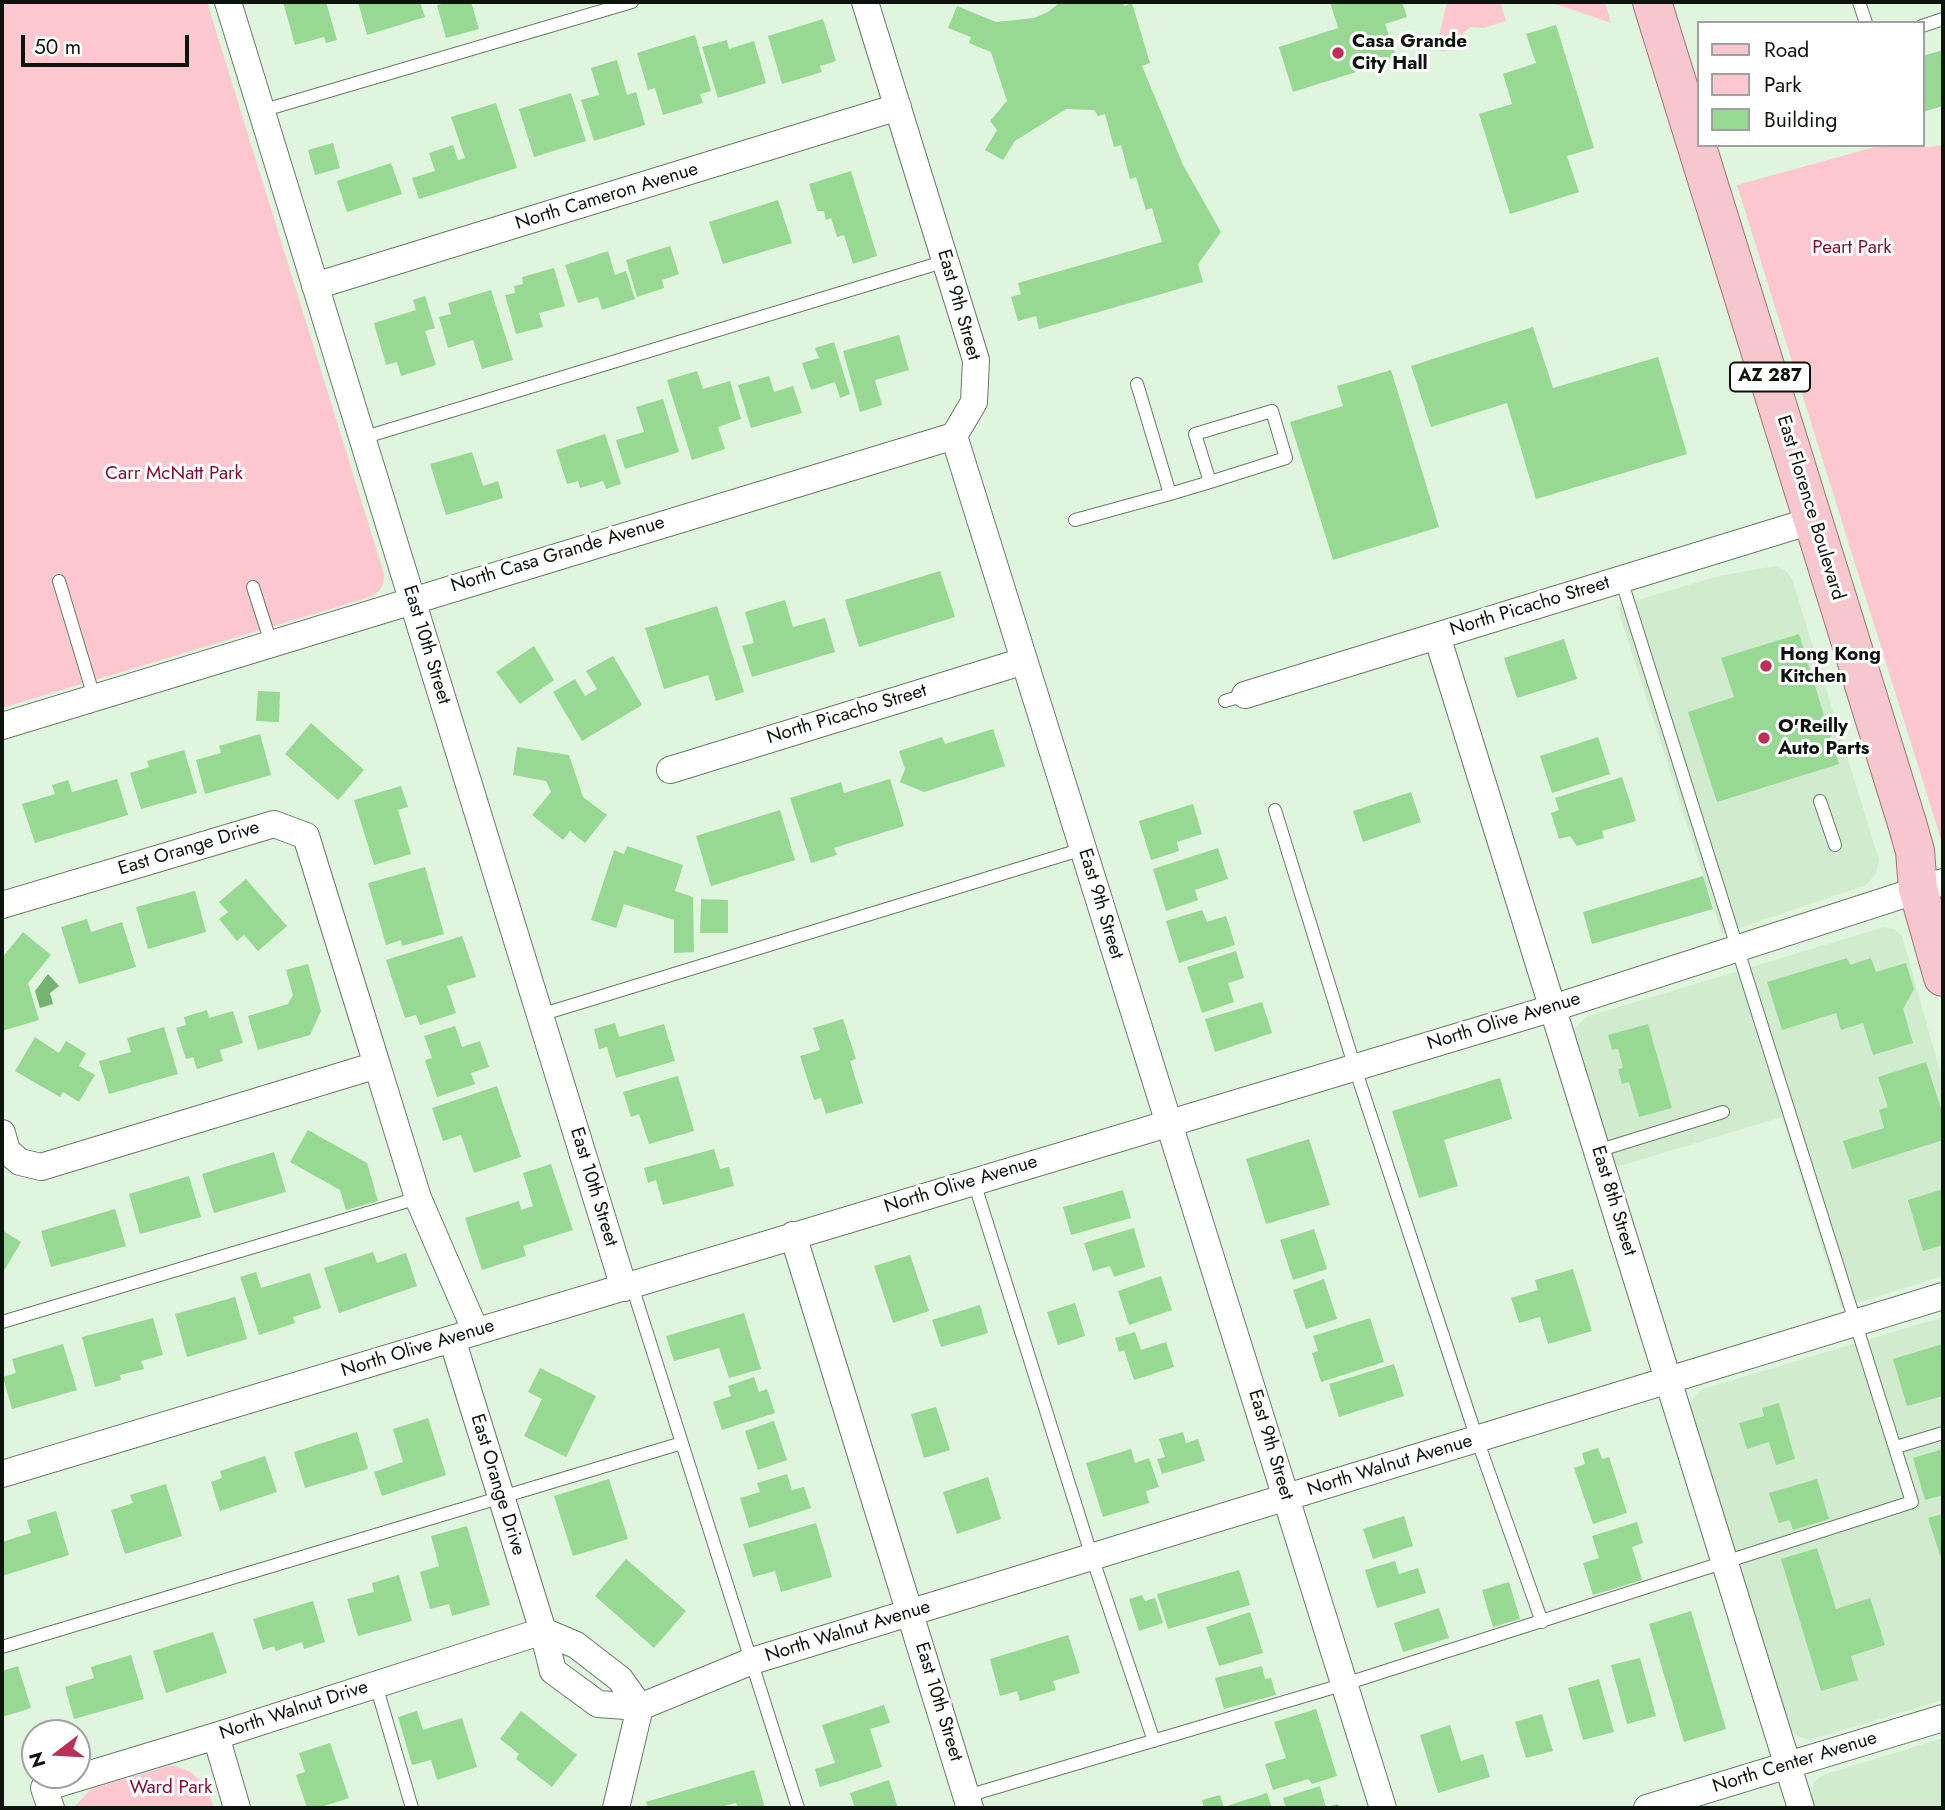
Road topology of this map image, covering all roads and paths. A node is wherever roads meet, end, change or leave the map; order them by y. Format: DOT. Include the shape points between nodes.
graph roads {
  1 [pos="228,2"];
  2 [pos="632,2"];
  3 [pos="864,2"];
  4 [pos="1652,2"];
  5 [pos="1859,2"];
  6 [pos="1943,19"];
  7 [pos="1865,21"];
  8 [pos="1924,25"];
  9 [pos="898,107"];
  10 [pos="261,111"];
  11 [pos="1696,143"];
  12 [pos="1697,147"];
  13 [pos="946,261"];
  14 [pos="315,286"];
  15 [pos="1137,384"];
  16 [pos="954,436"];
  17 [pos="362,438"];
  18 [pos="1209,482"];
  19 [pos="1170,494"];
  20 [pos="1075,520"];
  21 [pos="1814,520"];
  22 [pos="1621,579"];
  23 [pos="60,581"];
  24 [pos="253,587"];
  25 [pos="412,599"];
  26 [pos="1437,636"];
  27 [pos="271,643"];
  28 [pos="1024,660"];
  29 [pos="94,698"];
  30 [pos="1235,698"];
  31 [pos="2,726"];
  32 [pos="670,770"];
  33 [pos="1820,801"];
  34 [pos="1275,810"];
  35 [pos="1835,845"];
  36 [pos="1083,849"];
  37 [pos="1931,886"];
  38 [pos="2,905"];
  39 [pos="1738,948"];
  40 [pos="1943,977"];
  41 [pos="1553,1008"];
  42 [pos="540,1016"];
  43 [pos="377,1065"];
  44 [pos="1355,1068"];
  45 [pos="1723,1112"];
  46 [pos="1169,1124"];
  47 [pos="2,1133"];
  48 [pos="1597,1151"];
  49 [pos="974,1182"];
  50 [pos="418,1198"];
  51 [pos="793,1235"];
  52 [pos="628,1287"];
  53 [pos="1943,1296"];
  54 [pos="2,1322"];
  55 [pos="1858,1323"];
  56 [pos="464,1335"];
  57 [pos="1668,1381"];
  58 [pos="1943,1433"];
  59 [pos="1478,1439"];
  60 [pos="682,1443"];
  61 [pos="1896,1447"];
  62 [pos="2,1474"];
  63 [pos="501,1497"];
  64 [pos="1286,1498"];
  65 [pos="1092,1557"];
  66 [pos="1725,1563"];
  67 [pos="910,1613"];
  68 [pos="1542,1622"];
  69 [pos="543,1631"];
  70 [pos="2,1647"];
  71 [pos="752,1661"];
  72 [pos="1345,1684"];
  73 [pos="376,1685"];
  74 [pos="640,1707"];
  75 [pos="1943,1718"];
  76 [pos="216,1737"];
  77 [pos="1154,1741"];
  78 [pos="1788,1766"];
  79 [pos="48,1798"];
  80 [pos="969,1802"];
  81 [pos="237,1808"];
  82 [pos="412,1808"];
  83 [pos="617,1808"];
  84 [pos="798,1808"];
  85 [pos="1383,1808"];
  86 [pos="1647,1808"];
  87 [pos="1801,1808"];
  1 -- 10 [label="street, East 10th Street"];
  2 -- 10 [label="lane"];
  3 -- 9 [label="street, East 9th Street"];
  4 -- 11 [label="main road, East Florence Boulevard / AZ 287"];
  5 -- 7 [label="lane"];
  6 -- 8 [label="lane"];
  9 -- 13 [label="street, East 9th Street"];
  9 -- 14 [label="street, North Cameron Avenue"];
  10 -- 14 [label="street, East 10th Street"];
  12 -- 21 [label="main road, East Florence Boulevard / AZ 287"];
  13 -- 16 [label="street, East 9th Street" via="976,360 974,402"];
  13 -- 17 [label="lane"];
  14 -- 17 [label="street, East 10th Street"];
  15 -- 19 [label="lane"];
  16 -- 25 [label="street, North Casa Grande Avenue"];
  16 -- 28 [label="street, East 9th Street"];
  17 -- 25 [label="street, East 10th Street"];
  18 -- 18 [label="lane" via="1195,434 1272,411 1286,458"];
  18 -- 19 [label="lane"];
  19 -- 20 [label="lane"];
  21 -- 22 [label="street, North Picacho Street"];
  21 -- 37 [label="main road, East Florence Boulevard / AZ 287" via="1913,843"];
  22 -- 26 [label="street, North Picacho Street"];
  22 -- 39 [label="lane"];
  23 -- 29 [label="lane"];
  24 -- 27 [label="lane"];
  25 -- 27 [label="street, North Casa Grande Avenue"];
  25 -- 42 [label="street, East 10th Street"];
  26 -- 30 [label="street, North Picacho Street"];
  26 -- 41 [label="street, East 8th Street"];
  27 -- 29 [label="street, North Casa Grande Avenue"];
  28 -- 32 [label="street, North Picacho Street"];
  28 -- 36 [label="street, East 9th Street"];
  29 -- 31 [label="street, North Casa Grande Avenue"];
  33 -- 35 [label="lane"];
  34 -- 44 [label="lane"];
  36 -- 42 [label="lane"];
  36 -- 46 [label="street, East 9th Street"];
  37 -- 39 [label="street, North Olive Avenue"];
  37 -- 40 [label="main road, East Florence Boulevard / AZ 287"];
  38 -- 43 [label="street, East Orange Drive" via="274,824 306,836"];
  39 -- 41 [label="street, North Olive Avenue"];
  39 -- 55 [label="lane"];
  41 -- 44 [label="street, North Olive Avenue"];
  41 -- 48 [label="street, East 8th Street"];
  42 -- 52 [label="street, East 10th Street"];
  43 -- 47 [label="street" via="41,1167 20,1162 7,1151"];
  43 -- 50 [label="street, East Orange Drive"];
  44 -- 46 [label="street, North Olive Avenue"];
  44 -- 59 [label="lane"];
  45 -- 48 [label="lane"];
  46 -- 49 [label="street, North Olive Avenue"];
  46 -- 64 [label="street, East 9th Street"];
  48 -- 57 [label="street, East 8th Street"];
  49 -- 51 [label="street, North Olive Avenue"];
  49 -- 65 [label="lane"];
  50 -- 54 [label="lane"];
  50 -- 56 [label="street, East Orange Drive"];
  51 -- 52 [label="street, North Olive Avenue"];
  51 -- 67 [label="street, East 10th Street"];
  52 -- 56 [label="street, North Olive Avenue"];
  52 -- 60 [label="lane"];
  53 -- 55 [label="street, North Walnut Avenue"];
  55 -- 57 [label="street, North Walnut Avenue"];
  55 -- 61 [label="lane"];
  56 -- 62 [label="street, North Olive Avenue"];
  56 -- 63 [label="street, East Orange Drive"];
  57 -- 59 [label="street, North Walnut Avenue"];
  57 -- 66 [label="street, East 8th Street"];
  58 -- 61 [label="lane"];
  59 -- 64 [label="street, North Walnut Avenue"];
  59 -- 68 [label="lane"];
  60 -- 63 [label="lane"];
  60 -- 71 [label="lane"];
  61 -- 66 [label="lane" via="1913,1502"];
  63 -- 69 [label="street, East Orange Drive"];
  63 -- 70 [label="lane"];
  64 -- 65 [label="street, North Walnut Avenue"];
  64 -- 72 [label="street, East 9th Street"];
  65 -- 67 [label="street, North Walnut Avenue"];
  65 -- 77 [label="lane"];
  66 -- 68 [label="lane"];
  66 -- 78 [label="street, East 8th Street"];
  67 -- 71 [label="street, North Walnut Avenue"];
  67 -- 80 [label="street, East 10th Street"];
  68 -- 72 [label="lane"];
  69 -- 73 [label="street, North Walnut Drive"];
  69 -- 74 [label="street, East Orange Drive" via="553,1671 598,1704"];
  71 -- 74 [label="street, North Walnut Avenue"];
  71 -- 84 [label="lane"];
  72 -- 77 [label="lane"];
  72 -- 85 [label="street, East 9th Street"];
  73 -- 76 [label="street, North Walnut Drive"];
  73 -- 82 [label="lane"];
  74 -- 83 [label="street"];
  75 -- 78 [label="street, North Center Avenue"];
  76 -- 79 [label="street, North Walnut Drive"];
  76 -- 81 [label="street"];
  77 -- 80 [label="lane"];
  78 -- 86 [label="street, North Center Avenue"];
  78 -- 87 [label="street, East 8th Street"];
}
